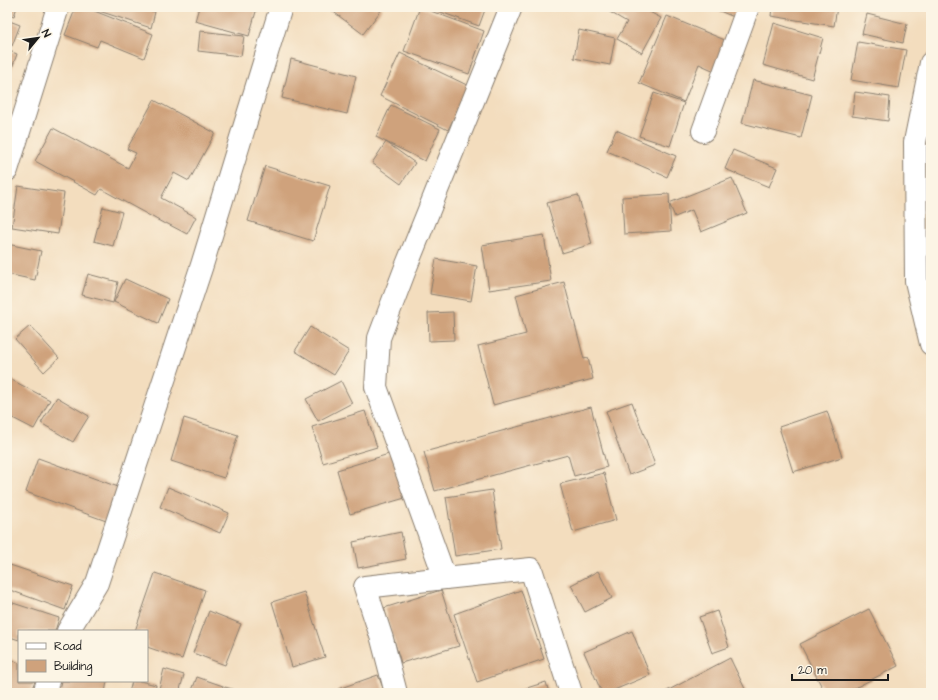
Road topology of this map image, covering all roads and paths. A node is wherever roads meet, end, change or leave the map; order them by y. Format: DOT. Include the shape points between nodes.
graph roads {
  1 [pos="58,7"];
  2 [pos="281,7"];
  3 [pos="511,7"];
  4 [pos="748,7"];
  5 [pos="931,64"];
  6 [pos="704,131"];
  7 [pos="7,170"];
  8 [pos="931,344"];
  9 [pos="445,578"];
  10 [pos="69,630"];
  11 [pos="48,682"];
  12 [pos="44,693"];
  13 [pos="396,693"];
  14 [pos="571,693"];
  1 -- 7 [label="street"];
  2 -- 10 [label="street" via="202,265 97,583"];
  3 -- 9 [label="street" via="379,338 376,387"];
  4 -- 6 [label="street"];
  5 -- 8 [label="street" via="915,142 916,281"];
  9 -- 13 [label="street" via="365,587"];
  9 -- 14 [label="street" via="531,570"];
  11 -- 12 [label="street"];
}
